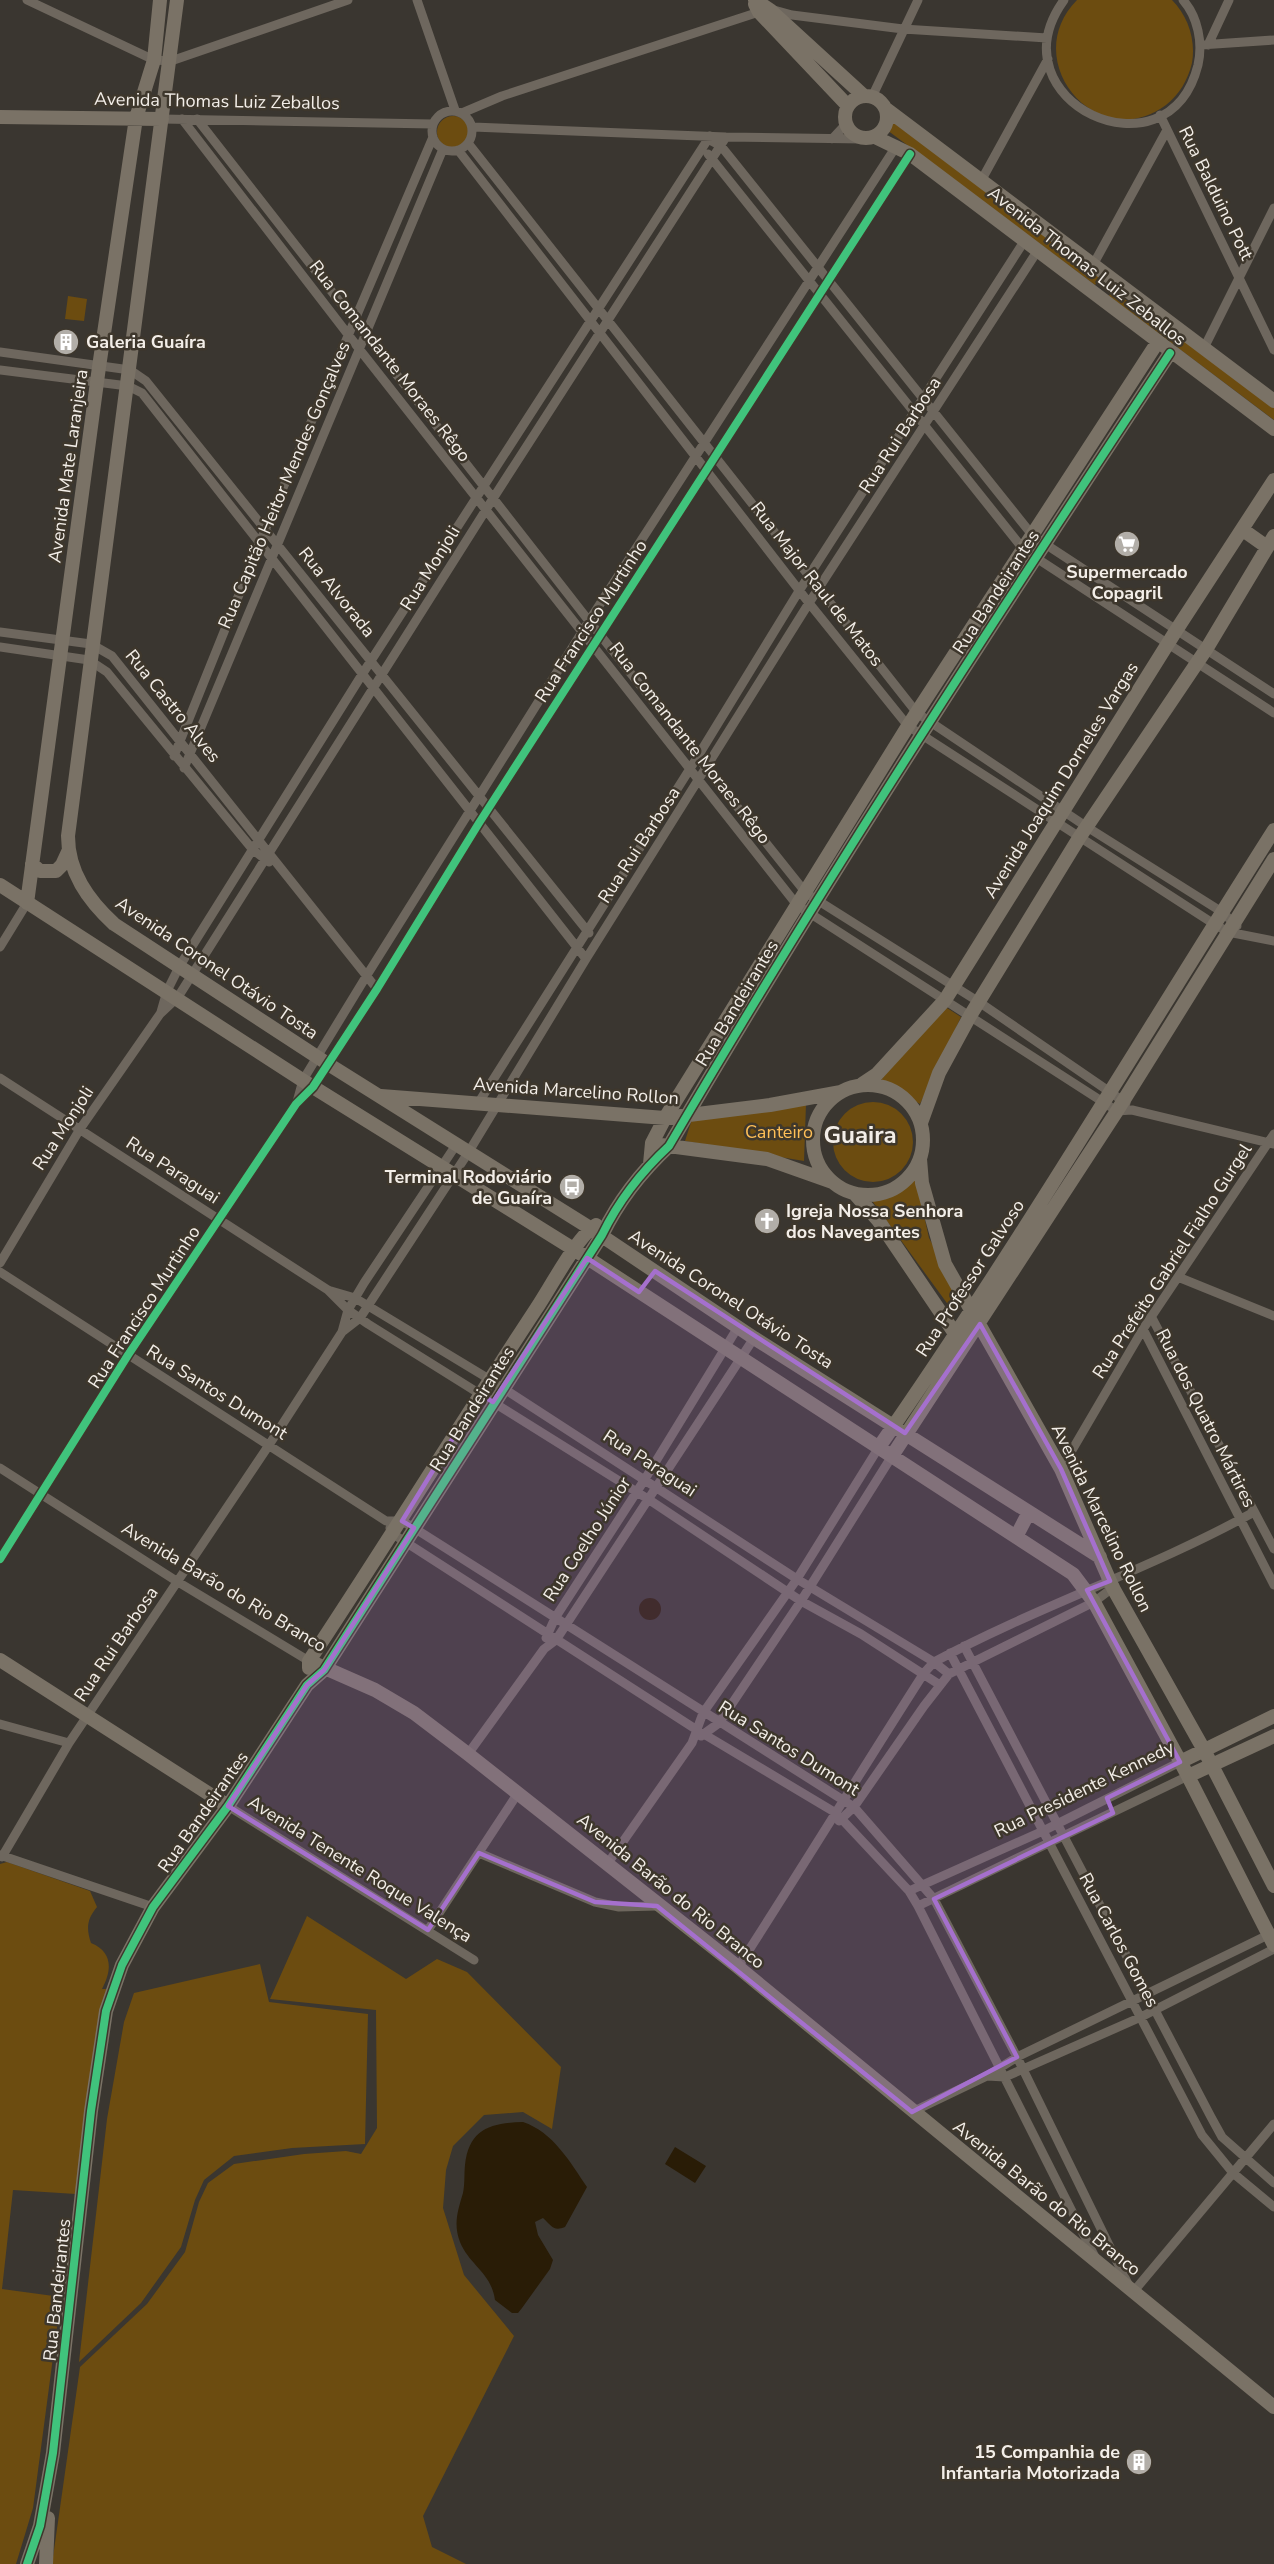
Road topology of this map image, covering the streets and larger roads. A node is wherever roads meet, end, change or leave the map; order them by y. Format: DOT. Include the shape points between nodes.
graph roads {
  1 [pos="27,0"];
  2 [pos="160,0"];
  3 [pos="177,0"];
  4 [pos="348,0"];
  5 [pos="417,0"];
  6 [pos="918,0"];
  7 [pos="1064,0"];
  8 [pos="1184,0"];
  9 [pos="1228,0"];
  10 [pos="765,5"];
  11 [pos="903,29"];
  12 [pos="1047,38"];
  13 [pos="1274,40"];
  14 [pos="1204,45"];
  15 [pos="1048,59"];
  16 [pos="154,60"];
  17 [pos="171,61"];
  18 [pos="868,97"];
  19 [pos="848,106"];
  20 [pos="885,108"];
  21 [pos="459,112"];
  22 [pos="1160,115"];
  23 [pos="0,117"];
  24 [pos="136,118"];
  25 [pos="162,119"];
  26 [pos="182,119"];
  27 [pos="196,119"];
  28 [pos="433,124"];
  29 [pos="846,124"];
  30 [pos="473,127"];
  31 [pos="1167,130"];
  32 [pos="433,137"];
  33 [pos="709,137"];
  34 [pos="726,137"];
  35 [pos="869,138"];
  36 [pos="832,139"];
  37 [pos="468,143"];
  38 [pos="897,145"];
  39 [pos="721,146"];
  40 [pos="701,148"];
  41 [pos="443,149"];
  42 [pos="458,150"];
  43 [pos="910,154"];
  44 [pos="712,157"];
  45 [pos="234,168"];
  46 [pos="492,175"];
  47 [pos="745,176"];
  48 [pos="224,177"];
  49 [pos="414,181"];
  50 [pos="981,181"];
  51 [pos="482,183"];
  52 [pos="426,186"];
  53 [pos="734,186"];
  54 [pos="1274,208"];
  55 [pos="529,221"];
  56 [pos="786,227"];
  57 [pos="844,227"];
  58 [pos="650,228"];
  59 [pos="519,230"];
  60 [pos="662,237"];
  61 [pos="774,237"];
  62 [pos="856,237"];
  63 [pos="1025,240"];
  64 [pos="1038,250"];
  65 [pos="1093,265"];
  66 [pos="565,266"];
  67 [pos="818,267"];
  68 [pos="554,276"];
  69 [pos="1239,278"];
  70 [pos="827,279"];
  71 [pos="371,282"];
  72 [pos="808,282"];
  73 [pos="614,285"];
  74 [pos="383,288"];
  75 [pos="331,290"];
  76 [pos="626,293"];
  77 [pos="819,295"];
  78 [pos="1134,295"];
  79 [pos="1100,297"];
  80 [pos="321,300"];
  81 [pos="599,308"];
  82 [pos="609,320"];
  83 [pos="356,321"];
  84 [pos="591,322"];
  85 [pos="974,322"];
  86 [pos="865,326"];
  87 [pos="987,331"];
  88 [pos="365,333"];
  89 [pos="600,334"];
  90 [pos="349,336"];
  91 [pos="853,337"];
  92 [pos="1157,343"];
  93 [pos="1205,346"];
  94 [pos="360,350"];
  95 [pos="1274,350"];
  96 [pos="0,352"];
  97 [pos="1170,353"];
  98 [pos="762,354"];
  99 [pos="776,363"];
  100 [pos="99,367"];
  101 [pos="0,370"];
  102 [pos="130,370"];
  103 [pos="1136,376"];
  104 [pos="97,382"];
  105 [pos="551,383"];
  106 [pos="1149,385"];
  107 [pos="128,386"];
  108 [pos="563,391"];
  109 [pos="668,395"];
  110 [pos="924,400"];
  111 [pos="1274,401"];
  112 [pos="657,405"];
  113 [pos="169,407"];
  114 [pos="936,412"];
  115 [pos="915,413"];
  116 [pos="160,414"];
  117 [pos="429,414"];
  118 [pos="419,424"];
  119 [pos="524,424"];
  120 [pos="926,426"];
  121 [pos="1274,429"];
  122 [pos="536,433"];
  123 [pos="705,443"];
  124 [pos="697,456"];
  125 [pos="717,457"];
  126 [pos="1080,462"];
  127 [pos="708,470"];
  128 [pos="1093,471"];
  129 [pos="1274,480"];
  130 [pos="484,486"];
  131 [pos="232,487"];
  132 [pos="999,492"];
  133 [pos="224,496"];
  134 [pos="670,496"];
  135 [pos="478,497"];
  136 [pos="494,497"];
  137 [pos="860,497"];
  138 [pos="751,502"];
  139 [pos="986,503"];
  140 [pos="685,505"];
  141 [pos="1061,506"];
  142 [pos="872,507"];
  143 [pos="487,509"];
  144 [pos="739,512"];
  145 [pos="265,530"];
  146 [pos="1243,530"];
  147 [pos="1038,540"];
  148 [pos="449,541"];
  149 [pos="1271,541"];
  150 [pos="276,543"];
  151 [pos="260,544"];
  152 [pos="637,547"];
  153 [pos="461,549"];
  154 [pos="1029,554"];
  155 [pos="271,556"];
  156 [pos="651,557"];
  157 [pos="554,576"];
  158 [pos="808,578"];
  159 [pos="423,582"];
  160 [pos="545,585"];
  161 [pos="818,590"];
  162 [pos="435,591"];
  163 [pos="799,591"];
  164 [pos="809,603"];
  165 [pos="327,607"];
  166 [pos="986,608"];
  167 [pos="318,616"];
  168 [pos="998,616"];
  169 [pos="590,621"];
  170 [pos="1177,628"];
  171 [pos="0,632"];
  172 [pos="582,633"];
  173 [pos="600,633"];
  174 [pos="63,640"];
  175 [pos="963,642"];
  176 [pos="92,644"];
  177 [pos="219,644"];
  178 [pos="592,645"];
  179 [pos="1167,646"];
  180 [pos="0,647"];
  181 [pos="1207,648"];
  182 [pos="232,650"];
  183 [pos="976,650"];
  184 [pos="868,652"];
  185 [pos="61,656"];
  186 [pos="89,660"];
  187 [pos="371,661"];
  188 [pos="857,663"];
  189 [pos="1196,664"];
  190 [pos="363,673"];
  191 [pos="382,674"];
  192 [pos="748,675"];
  193 [pos="760,683"];
  194 [pos="374,687"];
  195 [pos="1274,694"];
  196 [pos="651,697"];
  197 [pos="641,707"];
  198 [pos="917,713"];
  199 [pos="1274,713"];
  200 [pos="530,716"];
  201 [pos="930,722"];
  202 [pos="541,725"];
  203 [pos="908,726"];
  204 [pos="922,735"];
  205 [pos="180,741"];
  206 [pos="189,752"];
  207 [pos="174,756"];
  208 [pos="698,756"];
  209 [pos="307,764"];
  210 [pos="994,765"];
  211 [pos="184,768"];
  212 [pos="708,768"];
  213 [pos="690,769"];
  214 [pos="320,772"];
  215 [pos="985,777"];
  216 [pos="700,780"];
  217 [pos="225,797"];
  218 [pos="479,797"];
  219 [pos="862,802"];
  220 [pos="216,806"];
  221 [pos="488,809"];
  222 [pos="874,810"];
  223 [pos="1063,810"];
  224 [pos="471,812"];
  225 [pos="479,823"];
  226 [pos="1055,823"];
  227 [pos="1274,830"];
  228 [pos="758,832"];
  229 [pos="1083,833"];
  230 [pos="260,840"];
  231 [pos="846,841"];
  232 [pos="748,842"];
  233 [pos="253,850"];
  234 [pos="68,852"];
  235 [pos="637,853"];
  236 [pos="267,856"];
  237 [pos="1274,859"];
  238 [pos="648,861"];
  239 [pos="32,864"];
  240 [pos="0,885"];
  241 [pos="812,897"];
  242 [pos="27,903"];
  243 [pos="803,910"];
  244 [pos="1222,912"];
  245 [pos="1214,924"];
  246 [pos="1231,926"];
  247 [pos="587,931"];
  248 [pos="394,932"];
  249 [pos="406,941"];
  250 [pos="597,941"];
  251 [pos="1274,941"];
  252 [pos="0,947"];
  253 [pos="576,947"];
  254 [pos="586,959"];
  255 [pos="185,970"];
  256 [pos="1184,973"];
  257 [pos="367,975"];
  258 [pos="1197,981"];
  259 [pos="954,986"];
  260 [pos="377,989"];
  261 [pos="172,994"];
  262 [pos="945,1000"];
  263 [pos="979,1002"];
  264 [pos="970,1016"];
  265 [pos="1156,1018"];
  266 [pos="528,1023"];
  267 [pos="1169,1026"];
  268 [pos="541,1032"];
  269 [pos="711,1044"];
  270 [pos="724,1053"];
  271 [pos="323,1060"];
  272 [pos="0,1078"];
  273 [pos="308,1083"];
  274 [pos="862,1084"];
  275 [pos="841,1092"];
  276 [pos="379,1096"];
  277 [pos="479,1102"];
  278 [pos="497,1103"];
  279 [pos="1118,1103"];
  280 [pos="686,1117"];
  281 [pos="665,1118"];
  282 [pos="921,1123"];
  283 [pos="80,1129"];
  284 [pos="1274,1134"];
  285 [pos="652,1143"];
  286 [pos="1271,1144"];
  287 [pos="456,1145"];
  288 [pos="669,1146"];
  289 [pos="468,1153"];
  290 [pos="920,1159"];
  291 [pos="650,1164"];
  292 [pos="441,1166"];
  293 [pos="454,1174"];
  294 [pos="834,1183"];
  295 [pos="855,1194"];
  296 [pos="220,1220"];
  297 [pos="1025,1227"];
  298 [pos="596,1232"];
  299 [pos="397,1234"];
  300 [pos="1037,1235"];
  301 [pos="409,1243"];
  302 [pos="581,1254"];
  303 [pos="0,1263"];
  304 [pos="655,1271"];
  305 [pos="0,1272"];
  306 [pos="1178,1277"];
  307 [pos="328,1290"];
  308 [pos="639,1292"];
  309 [pos="355,1298"];
  310 [pos="368,1305"];
  311 [pos="971,1309"];
  312 [pos="348,1310"];
  313 [pos="1274,1316"];
  314 [pos="1151,1317"];
  315 [pos="360,1318"];
  316 [pos="530,1318"];
  317 [pos="980,1324"];
  318 [pos="542,1327"];
  319 [pos="738,1327"];
  320 [pos="1143,1329"];
  321 [pos="342,1332"];
  322 [pos="955,1335"];
  323 [pos="754,1338"];
  324 [pos="426,1341"];
  325 [pos="964,1348"];
  326 [pos="725,1349"];
  327 [pos="128,1355"];
  328 [pos="418,1355"];
  329 [pos="740,1358"];
  330 [pos="818,1378"];
  331 [pos="489,1379"];
  332 [pos="502,1388"];
  333 [pos="480,1394"];
  334 [pos="806,1401"];
  335 [pos="493,1402"];
  336 [pos="899,1430"];
  337 [pos="574,1434"];
  338 [pos="269,1445"];
  339 [pos="879,1447"];
  340 [pos="566,1448"];
  341 [pos="444,1453"];
  342 [pos="892,1456"];
  343 [pos="456,1461"];
  344 [pos="0,1468"];
  345 [pos="1061,1469"];
  346 [pos="645,1479"];
  347 [pos="656,1487"];
  348 [pos="637,1493"];
  349 [pos="42,1496"];
  350 [pos="648,1499"];
  351 [pos="1029,1512"];
  352 [pos="1254,1512"];
  353 [pos="1240,1520"];
  354 [pos="386,1521"];
  355 [pos="408,1525"];
  356 [pos="393,1534"];
  357 [pos="1016,1537"];
  358 [pos="405,1542"];
  359 [pos="1274,1549"];
  360 [pos="1100,1557"];
  361 [pos="0,1559"];
  362 [pos="797,1579"];
  363 [pos="178,1582"];
  364 [pos="1112,1585"];
  365 [pos="1274,1585"];
  366 [pos="809,1586"];
  367 [pos="1086,1590"];
  368 [pos="788,1592"];
  369 [pos="801,1601"];
  370 [pos="1094,1602"];
  371 [pos="555,1618"];
  372 [pos="1021,1620"];
  373 [pos="867,1621"];
  374 [pos="566,1625"];
  375 [pos="547,1634"];
  376 [pos="861,1634"];
  377 [pos="1028,1636"];
  378 [pos="556,1640"];
  379 [pos="964,1646"];
  380 [pos="544,1649"];
  381 [pos="950,1653"];
  382 [pos="0,1660"];
  383 [pos="309,1661"];
  384 [pos="934,1662"];
  385 [pos="974,1664"];
  386 [pos="324,1670"];
  387 [pos="959,1670"];
  388 [pos="924,1673"];
  389 [pos="949,1674"];
  390 [pos="940,1684"];
  391 [pos="307,1685"];
  392 [pos="703,1713"];
  393 [pos="87,1716"];
  394 [pos="1274,1716"];
  395 [pos="0,1724"];
  396 [pos="719,1724"];
  397 [pos="701,1732"];
  398 [pos="1274,1736"];
  399 [pos="69,1743"];
  400 [pos="1204,1750"];
  401 [pos="468,1754"];
  402 [pos="1180,1762"];
  403 [pos="1212,1764"];
  404 [pos="1188,1776"];
  405 [pos="518,1793"];
  406 [pos="1107,1798"];
  407 [pos="844,1799"];
  408 [pos="228,1806"];
  409 [pos="854,1807"];
  410 [pos="1113,1813"];
  411 [pos="839,1816"];
  412 [pos="1056,1824"];
  413 [pos="1043,1831"];
  414 [pos="1063,1837"];
  415 [pos="1049,1844"];
  416 [pos="479,1854"];
  417 [pos="1,1856"];
  418 [pos="608,1863"];
  419 [pos="924,1884"];
  420 [pos="1274,1886"];
  421 [pos="909,1891"];
  422 [pos="934,1899"];
  423 [pos="657,1906"];
  424 [pos="918,1906"];
  425 [pos="153,1907"];
  426 [pos="428,1930"];
  427 [pos="1272,1940"];
  428 [pos="474,1960"];
  429 [pos="738,1967"];
  430 [pos="1146,1993"];
  431 [pos="1132,2000"];
  432 [pos="1154,2009"];
  433 [pos="1141,2017"];
  434 [pos="1017,2057"];
  435 [pos="1000,2065"];
  436 [pos="1022,2069"];
  437 [pos="987,2076"];
  438 [pos="1005,2077"];
  439 [pos="912,2112"];
  440 [pos="1274,2124"];
  441 [pos="1246,2160"];
  442 [pos="1233,2173"];
  443 [pos="1274,2183"];
  444 [pos="1274,2207"];
  445 [pos="1097,2262"];
  446 [pos="1132,2290"];
  447 [pos="1274,2407"];
  448 [pos="48,2492"];
  449 [pos="27,2564"];
  450 [pos="46,2564"];
  1 -- 16 [label="street"];
  2 -- 16 [label="street, Avenida Mate Laranjeira"];
  3 -- 17 [label="street"];
  4 -- 17 [label="street"];
  5 -- 21 [label="street"];
  6 -- 11 [label="street"];
  7 -- 12 [label="street"];
  8 -- 14 [label="street"];
  9 -- 14 [label="street"];
  10 -- 11 [label="street" via="792,15"];
  10 -- 18 [label="street"];
  10 -- 19 [label="street"];
  10 -- 21 [label="street"];
  11 -- 12 [label="street"];
  11 -- 18 [label="street"];
  12 -- 15 [label="street"];
  13 -- 14 [label="street"];
  14 -- 22 [label="street" via="1190,86"];
  15 -- 22 [label="street" via="1059,89 1076,107 1097,119 1129,124"];
  15 -- 50 [label="street"];
  16 -- 17 [label="street"];
  16 -- 24 [label="street, Avenida Mate Laranjeira"];
  17 -- 25 [label="street"];
  18 -- 19 [label="street" via="855,99"];
  18 -- 20 [label="street"];
  19 -- 29 [label="street"];
  20 -- 35 [label="street" via="884,130"];
  20 -- 50 [label="street, Avenida Thomas Luiz Zeballos"];
  21 -- 28 [label="street" via="442,113"];
  21 -- 30 [label="street"];
  22 -- 31 [label="street, Rua Balduino Pott"];
  23 -- 24 [label="street, Avenida Thomas Luiz Zeballos"];
  24 -- 25 [label="street, Avenida Thomas Luiz Zeballos"];
  24 -- 100 [label="street, Avenida Mate Laranjeira"];
  25 -- 26 [label="street, Avenida Thomas Luiz Zeballos"];
  25 -- 102 [label="street"];
  26 -- 27 [label="street, Avenida Thomas Luiz Zeballos"];
  26 -- 48 [label="street, Rua Comandante Moraes Rêgo"];
  27 -- 28 [label="street, Avenida Thomas Luiz Zeballos"];
  27 -- 45 [label="street, Rua Comandante Moraes Rêgo"];
  28 -- 32 [label="street"];
  29 -- 35 [label="street" via="852,134"];
  29 -- 36 [label="street"];
  30 -- 33 [label="street, Avenida Thomas Luiz Zeballos"];
  30 -- 37 [label="street"];
  31 -- 65 [label="street"];
  31 -- 69 [label="street, Rua Balduino Pott"];
  32 -- 41 [label="street"];
  32 -- 49 [label="street, Rua Capitão Heitor Mendes Gonçalves"];
  33 -- 34 [label="street, Avenida Thomas Luiz Zeballos"];
  33 -- 39 [label="street"];
  33 -- 40 [label="street, Rua Monjoli"];
  34 -- 36 [label="street, Avenida Thomas Luiz Zeballos"];
  34 -- 39 [label="street, Rua Monjoli"];
  35 -- 36 [label="street, Avenida Thomas Luiz Zeballos"];
  35 -- 38 [label="street, Avenida Thomas Luiz Zeballos"];
  37 -- 42 [label="street"];
  37 -- 46 [label="street, Rua Major Raul de Matos"];
  38 -- 43 [label="street, Avenida Thomas Luiz Zeballos"];
  38 -- 57 [label="street, Rua Francisco Murtinho"];
  39 -- 44 [label="street, Rua Monjoli"];
  39 -- 47 [label="street"];
  40 -- 44 [label="street"];
  40 -- 58 [label="street, Rua Monjoli"];
  41 -- 42 [label="street"];
  41 -- 52 [label="street, Rua Capitão Heitor Mendes Gonçalves"];
  42 -- 51 [label="street, Rua Major Raul de Matos"];
  43 -- 62 [label="street, Rua Francisco Murtinho"];
  43 -- 63 [label="street, Avenida Thomas Luiz Zeballos"];
  44 -- 53 [label="street"];
  44 -- 60 [label="street, Rua Monjoli"];
  45 -- 48 [label="street"];
  45 -- 75 [label="street, Rua Comandante Moraes Rêgo"];
  46 -- 51 [label="street"];
  46 -- 55 [label="street, Rua Major Raul de Matos"];
  47 -- 53 [label="street"];
  47 -- 56 [label="street"];
  48 -- 80 [label="street, Rua Comandante Moraes Rêgo"];
  49 -- 52 [label="street"];
  49 -- 71 [label="street, Rua Capitão Heitor Mendes Gonçalves"];
  50 -- 65 [label="street, Avenida Thomas Luiz Zeballos"];
  51 -- 59 [label="street, Rua Major Raul de Matos"];
  52 -- 74 [label="street, Rua Capitão Heitor Mendes Gonçalves"];
  53 -- 61 [label="street"];
  54 -- 69 [label="street"];
  55 -- 59 [label="street"];
  55 -- 66 [label="street, Rua Major Raul de Matos"];
  56 -- 61 [label="street"];
  56 -- 67 [label="street"];
  57 -- 62 [label="street"];
  57 -- 67 [label="street, Rua Francisco Murtinho"];
  58 -- 60 [label="street"];
  58 -- 73 [label="street, Rua Monjoli"];
  59 -- 68 [label="street, Rua Major Raul de Matos"];
  60 -- 76 [label="street, Rua Monjoli"];
  61 -- 72 [label="street"];
  62 -- 70 [label="street, Rua Francisco Murtinho"];
  63 -- 64 [label="street, Avenida Thomas Luiz Zeballos"];
  63 -- 85 [label="street, Rua Rui Barbosa"];
  64 -- 79 [label="street, Avenida Thomas Luiz Zeballos"];
  64 -- 87 [label="street, Rua Rui Barbosa"];
  65 -- 78 [label="street, Avenida Thomas Luiz Zeballos"];
  66 -- 68 [label="street"];
  66 -- 81 [label="street, Rua Major Raul de Matos"];
  67 -- 70 [label="street"];
  67 -- 72 [label="street, Rua Francisco Murtinho"];
  68 -- 84 [label="street, Rua Major Raul de Matos"];
  69 -- 93 [label="street"];
  69 -- 95 [label="street, Rua Balduino Pott"];
  70 -- 77 [label="street, Rua Francisco Murtinho"];
  70 -- 86 [label="street"];
  71 -- 74 [label="street"];
  71 -- 83 [label="street, Rua Capitão Heitor Mendes Gonçalves"];
  72 -- 77 [label="street"];
  72 -- 98 [label="street, Rua Francisco Murtinho"];
  73 -- 76 [label="street"];
  73 -- 81 [label="street, Rua Monjoli"];
  74 -- 88 [label="street, Rua Capitão Heitor Mendes Gonçalves"];
  75 -- 80 [label="street"];
  75 -- 83 [label="street, Rua Comandante Moraes Rêgo"];
  76 -- 82 [label="street, Rua Monjoli"];
  77 -- 91 [label="street"];
  77 -- 99 [label="street, Rua Francisco Murtinho"];
  78 -- 79 [label="street" via="1113,288"];
  78 -- 93 [label="street, Avenida Thomas Luiz Zeballos"];
  79 -- 92 [label="street, Avenida Thomas Luiz Zeballos"];
  80 -- 90 [label="street, Rua Comandante Moraes Rêgo"];
  81 -- 82 [label="street, Rua Major Raul de Matos"];
  81 -- 84 [label="street, Rua Monjoli"];
  82 -- 89 [label="street, Rua Monjoli"];
  82 -- 109 [label="street, Rua Major Raul de Matos"];
  83 -- 88 [label="street, Rua Comandante Moraes Rêgo"];
  83 -- 90 [label="street, Rua Capitão Heitor Mendes Gonçalves"];
  84 -- 89 [label="street, Rua Major Raul de Matos"];
  84 -- 105 [label="street, Rua Monjoli"];
  85 -- 87 [label="street"];
  85 -- 110 [label="street, Rua Rui Barbosa"];
  86 -- 91 [label="street"];
  86 -- 110 [label="street"];
  87 -- 114 [label="street, Rua Rui Barbosa"];
  88 -- 94 [label="street, Rua Capitão Heitor Mendes Gonçalves"];
  88 -- 117 [label="street, Rua Comandante Moraes Rêgo"];
  89 -- 108 [label="street, Rua Monjoli"];
  89 -- 112 [label="street, Rua Major Raul de Matos"];
  90 -- 94 [label="street, Rua Comandante Moraes Rêgo"];
  90 -- 145 [label="street, Rua Capitão Heitor Mendes Gonçalves"];
  91 -- 115 [label="street"];
  92 -- 97 [label="street, Avenida Thomas Luiz Zeballos"];
  92 -- 103 [label="street, Rua Bandeirantes"];
  93 -- 111 [label="street, Avenida Thomas Luiz Zeballos"];
  94 -- 118 [label="street, Rua Comandante Moraes Rêgo"];
  94 -- 150 [label="street, Rua Capitão Heitor Mendes Gonçalves"];
  96 -- 100 [label="street"];
  97 -- 106 [label="street, Rua Bandeirantes"];
  97 -- 121 [label="street, Avenida Thomas Luiz Zeballos"];
  98 -- 99 [label="street"];
  98 -- 123 [label="street, Rua Francisco Murtinho"];
  99 -- 125 [label="street, Rua Francisco Murtinho"];
  100 -- 102 [label="street"];
  100 -- 104 [label="street, Avenida Mate Laranjeira"];
  101 -- 104 [label="street"];
  102 -- 107 [label="street"];
  102 -- 113 [label="street, Rua Alvorada" via="146,381"];
  103 -- 106 [label="street"];
  103 -- 126 [label="street, Rua Bandeirantes"];
  104 -- 107 [label="street"];
  104 -- 174 [label="street, Avenida Mate Laranjeira"];
  105 -- 108 [label="street"];
  105 -- 119 [label="street, Rua Monjoli"];
  106 -- 128 [label="street, Rua Bandeirantes"];
  107 -- 116 [label="street, Rua Alvorada" via="141,393"];
  107 -- 176 [label="street"];
  108 -- 122 [label="street, Rua Monjoli"];
  109 -- 112 [label="street"];
  109 -- 123 [label="street, Rua Major Raul de Matos"];
  110 -- 114 [label="street"];
  110 -- 115 [label="street, Rua Rui Barbosa"];
  112 -- 124 [label="street, Rua Major Raul de Matos"];
  113 -- 116 [label="street"];
  113 -- 131 [label="street, Rua Alvorada"];
  114 -- 120 [label="street, Rua Rui Barbosa"];
  114 -- 132 [label="street"];
  115 -- 120 [label="street"];
  115 -- 137 [label="street, Rua Rui Barbosa"];
  116 -- 133 [label="street, Rua Alvorada"];
  117 -- 118 [label="street"];
  117 -- 130 [label="street, Rua Comandante Moraes Rêgo"];
  118 -- 135 [label="street, Rua Comandante Moraes Rêgo"];
  119 -- 122 [label="street"];
  119 -- 130 [label="street, Rua Monjoli"];
  120 -- 139 [label="street"];
  120 -- 142 [label="street, Rua Rui Barbosa"];
  122 -- 136 [label="street, Rua Monjoli"];
  123 -- 124 [label="street, Rua Francisco Murtinho"];
  123 -- 125 [label="street, Rua Major Raul de Matos"];
  124 -- 127 [label="street, Rua Major Raul de Matos"];
  124 -- 134 [label="street, Rua Francisco Murtinho"];
  125 -- 127 [label="street, Rua Francisco Murtinho"];
  125 -- 138 [label="street, Rua Major Raul de Matos"];
  126 -- 128 [label="street"];
  126 -- 141 [label="street, Rua Bandeirantes"];
  127 -- 140 [label="street, Rua Francisco Murtinho"];
  127 -- 144 [label="street, Rua Major Raul de Matos"];
  128 -- 141 [label="street, Rua Bandeirantes"];
  129 -- 146 [label="street, Avenida Joaquim Dorneles Vargas"];
  130 -- 135 [label="street, Rua Monjoli"];
  130 -- 136 [label="street, Rua Comandante Moraes Rêgo"];
  131 -- 133 [label="street"];
  131 -- 145 [label="street, Rua Alvorada"];
  132 -- 139 [label="street"];
  132 -- 147 [label="street"];
  133 -- 151 [label="street, Rua Alvorada"];
  134 -- 140 [label="street"];
  134 -- 152 [label="street, Rua Francisco Murtinho"];
  135 -- 143 [label="street, Rua Comandante Moraes Rêgo"];
  135 -- 148 [label="street, Rua Monjoli"];
  136 -- 143 [label="street, Rua Monjoli"];
  136 -- 157 [label="street, Rua Comandante Moraes Rêgo"];
  137 -- 142 [label="street"];
  137 -- 158 [label="street, Rua Rui Barbosa"];
  138 -- 144 [label="street"];
  138 -- 158 [label="street, Rua Major Raul de Matos"];
  139 -- 154 [label="street"];
  140 -- 156 [label="street, Rua Francisco Murtinho"];
  141 -- 147 [label="street, Rua Bandeirantes"];
  142 -- 161 [label="street, Rua Rui Barbosa"];
  143 -- 153 [label="street, Rua Monjoli"];
  143 -- 160 [label="street, Rua Comandante Moraes Rêgo"];
  144 -- 163 [label="street, Rua Major Raul de Matos"];
  145 -- 150 [label="street, Rua Alvorada"];
  145 -- 151 [label="street, Rua Capitão Heitor Mendes Gonçalves"];
  146 -- 149 [label="street"];
  146 -- 170 [label="street, Avenida Joaquim Dorneles Vargas"];
  147 -- 154 [label="street, Rua Bandeirantes"];
  147 -- 170 [label="street"];
  148 -- 153 [label="street"];
  148 -- 159 [label="street, Rua Monjoli"];
  149 -- 181 [label="street"];
  150 -- 155 [label="street, Rua Capitão Heitor Mendes Gonçalves"];
  150 -- 165 [label="street, Rua Alvorada"];
  151 -- 155 [label="street, Rua Alvorada"];
  151 -- 177 [label="street, Rua Capitão Heitor Mendes Gonçalves"];
  152 -- 156 [label="street"];
  152 -- 169 [label="street, Rua Francisco Murtinho"];
  153 -- 162 [label="street, Rua Monjoli"];
  154 -- 166 [label="street, Rua Bandeirantes"];
  154 -- 168 [label="street, Rua Bandeirantes"];
  154 -- 179 [label="street"];
  155 -- 167 [label="street, Rua Alvorada"];
  155 -- 182 [label="street, Rua Capitão Heitor Mendes Gonçalves"];
  156 -- 173 [label="street, Rua Francisco Murtinho"];
  157 -- 160 [label="street"];
  157 -- 169 [label="street, Rua Comandante Moraes Rêgo"];
  158 -- 161 [label="street, Rua Major Raul de Matos"];
  158 -- 163 [label="street, Rua Rui Barbosa"];
  159 -- 162 [label="street"];
  159 -- 187 [label="street, Rua Monjoli"];
  160 -- 172 [label="street, Rua Comandante Moraes Rêgo"];
  161 -- 164 [label="street, Rua Rui Barbosa"];
  161 -- 184 [label="street, Rua Major Raul de Matos"];
  162 -- 191 [label="street, Rua Monjoli"];
  163 -- 164 [label="street, Rua Major Raul de Matos"];
  163 -- 192 [label="street, Rua Rui Barbosa"];
  164 -- 188 [label="street, Rua Major Raul de Matos"];
  164 -- 193 [label="street, Rua Rui Barbosa"];
  165 -- 167 [label="street"];
  165 -- 187 [label="street, Rua Alvorada"];
  166 -- 168 [label="street"];
  166 -- 175 [label="street, Rua Bandeirantes"];
  167 -- 190 [label="street, Rua Alvorada"];
  168 -- 183 [label="street, Rua Bandeirantes"];
  169 -- 172 [label="street, Rua Francisco Murtinho"];
  169 -- 173 [label="street, Rua Comandante Moraes Rêgo"];
  170 -- 179 [label="street, Avenida Joaquim Dorneles Vargas"];
  170 -- 181 [label="street"];
  171 -- 174 [label="street, Rua Castro Alves"];
  172 -- 178 [label="street, Rua Comandante Moraes Rêgo"];
  172 -- 200 [label="street, Rua Francisco Murtinho"];
  173 -- 178 [label="street, Rua Francisco Murtinho"];
  173 -- 196 [label="street, Rua Comandante Moraes Rêgo"];
  174 -- 176 [label="street, Rua Castro Alves"];
  174 -- 185 [label="street, Avenida Mate Laranjeira"];
  175 -- 183 [label="street"];
  175 -- 198 [label="street, Rua Bandeirantes"];
  176 -- 186 [label="street"];
  176 -- 205 [label="street, Rua Castro Alves" via="112,656"];
  177 -- 182 [label="street"];
  177 -- 205 [label="street, Rua Capitão Heitor Mendes Gonçalves"];
  178 -- 197 [label="street, Rua Comandante Moraes Rêgo"];
  178 -- 202 [label="street, Rua Francisco Murtinho"];
  179 -- 189 [label="street"];
  179 -- 223 [label="street, Avenida Joaquim Dorneles Vargas"];
  180 -- 185 [label="street"];
  181 -- 189 [label="street"];
  181 -- 195 [label="street"];
  182 -- 206 [label="street, Rua Capitão Heitor Mendes Gonçalves"];
  183 -- 201 [label="street, Rua Bandeirantes"];
  184 -- 188 [label="street"];
  184 -- 198 [label="street, Rua Major Raul de Matos"];
  185 -- 186 [label="street"];
  185 -- 239 [label="street, Avenida Mate Laranjeira"];
  186 -- 207 [label="street, Rua Castro Alves" via="107,672"];
  186 -- 234 [label="street"];
  187 -- 190 [label="street, Rua Monjoli"];
  187 -- 191 [label="street, Rua Alvorada"];
  188 -- 203 [label="street, Rua Major Raul de Matos"];
  189 -- 199 [label="street"];
  189 -- 229 [label="street"];
  190 -- 194 [label="street, Rua Alvorada"];
  190 -- 209 [label="street, Rua Monjoli"];
  191 -- 194 [label="street, Rua Monjoli"];
  191 -- 218 [label="street, Rua Alvorada"];
  192 -- 193 [label="street"];
  192 -- 208 [label="street, Rua Rui Barbosa"];
  193 -- 212 [label="street, Rua Rui Barbosa"];
  194 -- 214 [label="street, Rua Monjoli"];
  194 -- 224 [label="street, Rua Alvorada"];
  196 -- 197 [label="street"];
  196 -- 208 [label="street, Rua Comandante Moraes Rêgo"];
  197 -- 213 [label="street, Rua Comandante Moraes Rêgo"];
  198 -- 201 [label="street, Rua Major Raul de Matos"];
  198 -- 203 [label="street, Rua Bandeirantes"];
  200 -- 202 [label="street"];
  200 -- 218 [label="street, Rua Francisco Murtinho"];
  201 -- 204 [label="street, Rua Bandeirantes"];
  201 -- 210 [label="street, Rua Major Raul de Matos"];
  202 -- 221 [label="street, Rua Francisco Murtinho"];
  203 -- 204 [label="street, Rua Major Raul de Matos"];
  203 -- 219 [label="street, Rua Bandeirantes"];
  204 -- 215 [label="street, Rua Major Raul de Matos"];
  204 -- 222 [label="street, Rua Bandeirantes"];
  205 -- 206 [label="street, Rua Castro Alves"];
  205 -- 207 [label="street, Rua Capitão Heitor Mendes Gonçalves"];
  206 -- 211 [label="street, Rua Capitão Heitor Mendes Gonçalves"];
  206 -- 217 [label="street, Rua Castro Alves"];
  207 -- 211 [label="street, Rua Castro Alves"];
  208 -- 212 [label="street, Rua Comandante Moraes Rêgo"];
  208 -- 213 [label="street, Rua Rui Barbosa"];
  209 -- 214 [label="street"];
  209 -- 230 [label="street, Rua Monjoli"];
  210 -- 215 [label="street"];
  210 -- 223 [label="street, Rua Major Raul de Matos"];
  211 -- 220 [label="street, Rua Castro Alves"];
  212 -- 216 [label="street, Rua Rui Barbosa"];
  212 -- 228 [label="street, Rua Comandante Moraes Rêgo"];
  213 -- 216 [label="street, Rua Comandante Moraes Rêgo"];
  213 -- 235 [label="street, Rua Rui Barbosa"];
  214 -- 236 [label="street, Rua Monjoli"];
  215 -- 226 [label="street, Rua Major Raul de Matos"];
  216 -- 232 [label="street, Rua Comandante Moraes Rêgo"];
  216 -- 238 [label="street, Rua Rui Barbosa"];
  217 -- 220 [label="street"];
  217 -- 230 [label="street, Rua Castro Alves"];
  218 -- 221 [label="street, Rua Alvorada"];
  218 -- 224 [label="street, Rua Francisco Murtinho"];
  219 -- 222 [label="street"];
  219 -- 231 [label="street, Rua Bandeirantes"];
  220 -- 233 [label="street, Rua Castro Alves"];
  221 -- 225 [label="street, Rua Francisco Murtinho"];
  221 -- 247 [label="street, Rua Alvorada"];
  222 -- 231 [label="street, Rua Bandeirantes"];
  223 -- 226 [label="street, Avenida Joaquim Dorneles Vargas"];
  223 -- 229 [label="street, Rua Major Raul de Matos"];
  224 -- 225 [label="street, Rua Alvorada"];
  224 -- 248 [label="street, Rua Francisco Murtinho"];
  225 -- 249 [label="street, Rua Francisco Murtinho"];
  225 -- 253 [label="street, Rua Alvorada"];
  226 -- 229 [label="street, Rua Major Raul de Matos"];
  226 -- 259 [label="street, Avenida Joaquim Dorneles Vargas"];
  227 -- 244 [label="street, Rua Professor Galvoso"];
  228 -- 232 [label="street"];
  228 -- 241 [label="street, Rua Comandante Moraes Rêgo"];
  229 -- 244 [label="street, Rua Major Raul de Matos"];
  229 -- 245 [label="street, Rua Major Raul de Matos"];
  229 -- 263 [label="street"];
  230 -- 233 [label="street, Rua Monjoli"];
  230 -- 236 [label="street, Rua Castro Alves"];
  231 -- 241 [label="street, Rua Bandeirantes"];
  232 -- 243 [label="street, Rua Comandante Moraes Rêgo"];
  233 -- 236 [label="street, Rua Castro Alves"];
  233 -- 255 [label="street, Rua Monjoli"];
  234 -- 239 [label="street" via="56,871 40,871"];
  234 -- 255 [label="street, Avenida Coronel Otávio Tosta" via="74,872 99,910"];
  235 -- 238 [label="street"];
  235 -- 247 [label="street, Rua Rui Barbosa"];
  236 -- 255 [label="street, Rua Monjoli"];
  236 -- 257 [label="street, Rua Castro Alves"];
  237 -- 246 [label="street, Rua Professor Galvoso"];
  238 -- 250 [label="street, Rua Rui Barbosa"];
  239 -- 242 [label="street, Avenida Mate Laranjeira"];
  240 -- 242 [label="street"];
  241 -- 243 [label="street, Rua Bandeirantes"];
  241 -- 259 [label="street, Rua Comandante Moraes Rêgo"];
  242 -- 252 [label="street"];
  242 -- 261 [label="street"];
  243 -- 262 [label="street, Rua Comandante Moraes Rêgo"];
  243 -- 269 [label="street, Rua Bandeirantes"];
  243 -- 270 [label="street, Rua Bandeirantes"];
  244 -- 245 [label="street, Rua Professor Galvoso"];
  244 -- 246 [label="street, Rua Major Raul de Matos"];
  245 -- 246 [label="street, Rua Major Raul de Matos"];
  245 -- 256 [label="street, Rua Professor Galvoso"];
  246 -- 251 [label="street, Rua Major Raul de Matos" via="1242,934"];
  246 -- 258 [label="street, Rua Professor Galvoso"];
  247 -- 250 [label="street, Rua Alvorada"];
  247 -- 253 [label="street, Rua Rui Barbosa"];
  248 -- 249 [label="street"];
  248 -- 257 [label="street, Rua Francisco Murtinho"];
  249 -- 260 [label="street, Rua Francisco Murtinho"];
  250 -- 254 [label="street, Rua Rui Barbosa"];
  253 -- 254 [label="street, Rua Alvorada"];
  253 -- 266 [label="street, Rua Rui Barbosa"];
  254 -- 268 [label="street, Rua Rui Barbosa"];
  255 -- 261 [label="street, Rua Monjoli"];
  255 -- 271 [label="street, Avenida Coronel Otávio Tosta"];
  256 -- 258 [label="street"];
  256 -- 265 [label="street, Rua Professor Galvoso"];
  257 -- 260 [label="street, Rua Castro Alves"];
  257 -- 271 [label="street, Rua Francisco Murtinho"];
  258 -- 267 [label="street, Rua Professor Galvoso"];
  259 -- 262 [label="street, Avenida Joaquim Dorneles Vargas"];
  259 -- 263 [label="street, Rua Comandante Moraes Rêgo"];
  260 -- 271 [label="street, Rua Francisco Murtinho"];
  261 -- 273 [label="street"];
  261 -- 283 [label="street, Rua Monjoli"];
  262 -- 264 [label="street, Rua Comandante Moraes Rêgo"];
  262 -- 274 [label="street, Avenida Joaquim Dorneles Vargas" via="877,1074"];
  263 -- 264 [label="street"];
  263 -- 279 [label="street, Rua Comandante Moraes Rêgo"];
  264 -- 279 [label="street, Rua Comandante Moraes Rêgo"];
  264 -- 282 [label="street" via="939,1073"];
  265 -- 267 [label="street"];
  265 -- 279 [label="street, Rua Professor Galvoso"];
  266 -- 268 [label="street"];
  266 -- 277 [label="street, Rua Rui Barbosa"];
  267 -- 279 [label="street, Rua Professor Galvoso"];
  268 -- 278 [label="street, Rua Rui Barbosa"];
  269 -- 270 [label="street"];
  269 -- 281 [label="street, Rua Bandeirantes"];
  270 -- 280 [label="street, Rua Bandeirantes"];
  271 -- 273 [label="street, Rua Francisco Murtinho"];
  271 -- 276 [label="street, Avenida Coronel Otávio Tosta"];
  272 -- 283 [label="street, Rua Paraguai"];
  273 -- 292 [label="street"];
  273 -- 296 [label="street, Rua Francisco Murtinho"];
  274 -- 275 [label="street"];
  274 -- 282 [label="street" via="887,1088 908,1101"];
  275 -- 280 [label="street, Avenida Marcelino Rollon"];
  275 -- 294 [label="street" via="825,1106 815,1125 813,1146 820,1166"];
  276 -- 277 [label="street, Avenida Marcelino Rollon"];
  276 -- 287 [label="street, Avenida Coronel Otávio Tosta"];
  277 -- 278 [label="street, Avenida Marcelino Rollon"];
  278 -- 281 [label="street, Avenida Marcelino Rollon"];
  278 -- 289 [label="street, Rua Rui Barbosa"];
  279 -- 286 [label="street, Rua Comandante Moraes Rêgo"];
  279 -- 297 [label="street, Rua Professor Galvoso"];
  279 -- 300 [label="street, Rua Professor Galvoso"];
  280 -- 281 [label="street, Avenida Marcelino Rollon"];
  280 -- 288 [label="street, Rua Bandeirantes"];
  281 -- 285 [label="street, Rua Bandeirantes"];
  282 -- 290 [label="street" via="924,1141"];
  283 -- 296 [label="street, Rua Paraguai"];
  283 -- 303 [label="street, Rua Monjoli"];
  284 -- 286 [label="street, Rua Prefeito Gabriel Fialho Gurgel"];
  285 -- 288 [label="street"];
  285 -- 291 [label="street, Rua Bandeirantes"];
  286 -- 306 [label="street, Rua Prefeito Gabriel Fialho Gurgel"];
  287 -- 289 [label="street, Avenida Coronel Otávio Tosta"];
  287 -- 292 [label="street, Rua Rui Barbosa"];
  288 -- 291 [label="street, Rua Bandeirantes"];
  288 -- 294 [label="street" via="767,1159"];
  289 -- 293 [label="street, Rua Rui Barbosa"];
  289 -- 298 [label="street, Avenida Coronel Otávio Tosta"];
  290 -- 295 [label="street" via="910,1176 895,1189 876,1195"];
  290 -- 311 [label="street, Avenida Marcelino Rollon" via="922,1183 945,1264"];
  291 -- 298 [label="street, Rua Bandeirantes"];
  292 -- 293 [label="street"];
  292 -- 299 [label="street, Rua Rui Barbosa"];
  293 -- 301 [label="street, Rua Rui Barbosa"];
  293 -- 302 [label="street"];
  294 -- 295 [label="street"];
  295 -- 322 [label="street" via="878,1220"];
  296 -- 307 [label="street, Rua Paraguai"];
  296 -- 327 [label="street, Rua Francisco Murtinho"];
  297 -- 300 [label="street"];
  297 -- 311 [label="street, Rua Professor Galvoso"];
  298 -- 302 [label="street, Rua Bandeirantes"];
  298 -- 304 [label="street, Avenida Coronel Otávio Tosta"];
  299 -- 301 [label="street"];
  299 -- 309 [label="street, Rua Rui Barbosa"];
  300 -- 317 [label="street, Rua Professor Galvoso"];
  301 -- 310 [label="street, Rua Rui Barbosa"];
  302 -- 308 [label="street"];
  302 -- 316 [label="street, Rua Bandeirantes"];
  302 -- 318 [label="street, Rua Bandeirantes"];
  304 -- 308 [label="street"];
  304 -- 319 [label="street, Avenida Coronel Otávio Tosta"];
  305 -- 327 [label="street, Rua Santos Dumont"];
  306 -- 313 [label="street"];
  306 -- 314 [label="street, Rua Prefeito Gabriel Fialho Gurgel"];
  307 -- 309 [label="street, Rua Paraguai"];
  307 -- 312 [label="street, Rua Paraguai"];
  308 -- 326 [label="street"];
  309 -- 310 [label="street, Rua Paraguai"];
  309 -- 312 [label="street, Rua Rui Barbosa"];
  310 -- 315 [label="street, Rua Rui Barbosa"];
  310 -- 324 [label="street, Rua Paraguai"];
  311 -- 317 [label="street, Avenida Marcelino Rollon"];
  311 -- 322 [label="street, Rua Professor Galvoso"];
  312 -- 315 [label="street, Rua Paraguai"];
  312 -- 321 [label="street, Rua Rui Barbosa"];
  314 -- 320 [label="street, Rua Prefeito Gabriel Fialho Gurgel"];
  314 -- 352 [label="street, Rua dos Quatro Mártires"];
  315 -- 321 [label="street, Rua Rui Barbosa"];
  315 -- 328 [label="street, Rua Paraguai"];
  316 -- 318 [label="street"];
  316 -- 331 [label="street, Rua Bandeirantes"];
  317 -- 325 [label="street, Rua Professor Galvoso"];
  317 -- 345 [label="street, Avenida Marcelino Rollon"];
  318 -- 332 [label="street, Rua Bandeirantes"];
  319 -- 323 [label="street, Avenida Coronel Otávio Tosta"];
  319 -- 326 [label="street, Rua Coelho Júnior"];
  320 -- 345 [label="street, Rua Prefeito Gabriel Fialho Gurgel"];
  320 -- 353 [label="street, Rua dos Quatro Mártires"];
  321 -- 338 [label="street, Rua Rui Barbosa"];
  322 -- 325 [label="street"];
  322 -- 336 [label="street, Rua Professor Galvoso"];
  323 -- 329 [label="street, Rua Coelho Júnior"];
  323 -- 330 [label="street, Avenida Coronel Otávio Tosta"];
  324 -- 328 [label="street"];
  324 -- 331 [label="street, Rua Paraguai"];
  325 -- 336 [label="street, Rua Professor Galvoso"];
  326 -- 329 [label="street"];
  326 -- 346 [label="street, Rua Coelho Júnior"];
  327 -- 338 [label="street, Rua Santos Dumont"];
  327 -- 349 [label="street, Rua Francisco Murtinho"];
  328 -- 333 [label="street, Rua Paraguai"];
  329 -- 334 [label="street"];
  329 -- 347 [label="street, Rua Coelho Júnior"];
  330 -- 334 [label="street"];
  330 -- 336 [label="street, Avenida Coronel Otávio Tosta"];
  331 -- 332 [label="street, Rua Paraguai"];
  331 -- 333 [label="street, Rua Bandeirantes"];
  332 -- 335 [label="street, Rua Bandeirantes"];
  332 -- 337 [label="street, Rua Paraguai"];
  333 -- 335 [label="street, Rua Paraguai"];
  333 -- 341 [label="street, Rua Bandeirantes"];
  334 -- 339 [label="street"];
  335 -- 340 [label="street, Rua Paraguai"];
  335 -- 343 [label="street, Rua Bandeirantes"];
  336 -- 339 [label="street, Rua Professor Galvoso"];
  336 -- 342 [label="street, Rua Professor Galvoso"];
  336 -- 351 [label="street, Avenida Coronel Otávio Tosta"];
  337 -- 340 [label="street"];
  337 -- 346 [label="street, Rua Paraguai"];
  338 -- 354 [label="street, Rua Santos Dumont"];
  338 -- 363 [label="street, Rua Rui Barbosa"];
  339 -- 342 [label="street"];
  339 -- 362 [label="street, Rua Professor Galvoso"];
  340 -- 348 [label="street, Rua Paraguai"];
  341 -- 343 [label="street"];
  341 -- 355 [label="street, Rua Bandeirantes"];
  342 -- 357 [label="street"];
  342 -- 366 [label="street, Rua Professor Galvoso"];
  343 -- 355 [label="street, Rua Bandeirantes"];
  344 -- 349 [label="street, Avenida Barão do Rio Branco"];
  345 -- 360 [label="street, Avenida Marcelino Rollon"];
  346 -- 347 [label="street, Rua Paraguai"];
  346 -- 348 [label="street, Rua Coelho Júnior"];
  347 -- 350 [label="street, Rua Coelho Júnior"];
  347 -- 362 [label="street, Rua Paraguai"];
  348 -- 350 [label="street, Rua Paraguai"];
  348 -- 371 [label="street, Rua Coelho Júnior"];
  349 -- 361 [label="street, Rua Francisco Murtinho"];
  349 -- 363 [label="street, Avenida Barão do Rio Branco"];
  350 -- 368 [label="street, Rua Paraguai"];
  350 -- 374 [label="street, Rua Coelho Júnior"];
  351 -- 357 [label="street"];
  351 -- 360 [label="street, Avenida Coronel Otávio Tosta"];
  352 -- 353 [label="street"];
  352 -- 359 [label="street, Rua dos Quatro Mártires"];
  353 -- 364 [label="street"];
  353 -- 365 [label="street, Rua dos Quatro Mártires"];
  354 -- 355 [label="street"];
  354 -- 356 [label="street, Rua Santos Dumont"];
  355 -- 356 [label="street, Rua Bandeirantes"];
  355 -- 358 [label="street, Rua Bandeirantes"];
  355 -- 371 [label="street, Rua Santos Dumont"];
  356 -- 358 [label="street, Rua Santos Dumont"];
  356 -- 383 [label="street, Rua Bandeirantes"];
  357 -- 367 [label="street" via="1073,1574"];
  358 -- 375 [label="street, Rua Santos Dumont"];
  358 -- 386 [label="street, Rua Bandeirantes"];
  360 -- 364 [label="street, Avenida Marcelino Rollon"];
  362 -- 366 [label="street, Rua Paraguai"];
  362 -- 368 [label="street, Rua Professor Galvoso"];
  363 -- 383 [label="street, Avenida Barão do Rio Branco"];
  363 -- 393 [label="street, Rua Rui Barbosa"];
  364 -- 367 [label="street"];
  364 -- 370 [label="street"];
  364 -- 400 [label="street, Avenida Marcelino Rollon"];
  366 -- 369 [label="street, Rua Professor Galvoso"];
  366 -- 373 [label="street, Rua Paraguai"];
  367 -- 370 [label="street"];
  367 -- 372 [label="street"];
  368 -- 369 [label="street, Rua Paraguai"];
  368 -- 392 [label="street, Rua Professor Galvoso"];
  369 -- 376 [label="street, Rua Paraguai"];
  369 -- 396 [label="street, Rua Professor Galvoso"];
  370 -- 377 [label="street"];
  370 -- 402 [label="street"];
  371 -- 374 [label="street, Rua Santos Dumont"];
  371 -- 375 [label="street, Rua Coelho Júnior"];
  372 -- 377 [label="street"];
  372 -- 379 [label="street"];
  373 -- 376 [label="street"];
  373 -- 384 [label="street, Rua Paraguai"];
  374 -- 378 [label="street, Rua Coelho Júnior"];
  374 -- 392 [label="street, Rua Santos Dumont"];
  375 -- 378 [label="street, Rua Santos Dumont"];
  375 -- 380 [label="street, Rua Coelho Júnior"];
  376 -- 388 [label="street, Rua Paraguai"];
  377 -- 385 [label="street"];
  378 -- 380 [label="street, Rua Coelho Júnior"];
  378 -- 397 [label="street, Rua Santos Dumont"];
  379 -- 381 [label="street"];
  379 -- 385 [label="street, Rua Carlos Gomes"];
  380 -- 401 [label="street, Rua Coelho Júnior"];
  381 -- 384 [label="street"];
  381 -- 387 [label="street, Rua Carlos Gomes"];
  382 -- 393 [label="street"];
  383 -- 386 [label="street, Avenida Barão do Rio Branco"];
  383 -- 391 [label="street, Rua Bandeirantes"];
  384 -- 388 [label="street"];
  384 -- 389 [label="street, Rua Paraguai"];
  385 -- 387 [label="street"];
  385 -- 412 [label="street, Rua Carlos Gomes"];
  386 -- 391 [label="street, Rua Bandeirantes"];
  386 -- 401 [label="street, Avenida Barão do Rio Branco" via="375,1690 414,1713"];
  387 -- 389 [label="street"];
  387 -- 413 [label="street, Rua Carlos Gomes"];
  388 -- 390 [label="street, Rua Paraguai"];
  388 -- 407 [label="street"];
  389 -- 390 [label="street"];
  390 -- 409 [label="street"];
  391 -- 408 [label="street, Rua Bandeirantes"];
  392 -- 396 [label="street, Rua Santos Dumont"];
  392 -- 397 [label="street, Rua Professor Galvoso"];
  393 -- 399 [label="street, Rua Rui Barbosa"];
  393 -- 408 [label="street"];
  394 -- 400 [label="street, Rua Presidente Kennedy"];
  395 -- 399 [label="street"];
  396 -- 397 [label="street, Rua Professor Galvoso"];
  396 -- 407 [label="street, Rua Santos Dumont"];
  397 -- 411 [label="street, Rua Santos Dumont"];
  397 -- 418 [label="street, Rua Professor Galvoso"];
  398 -- 403 [label="street, Rua Presidente Kennedy"];
  399 -- 417 [label="street, Rua Rui Barbosa"];
  400 -- 402 [label="street, Rua Presidente Kennedy"];
  400 -- 403 [label="street, Avenida Marcelino Rollon"];
  401 -- 405 [label="street, Avenida Barão do Rio Branco"];
  402 -- 404 [label="street"];
  402 -- 406 [label="street, Rua Presidente Kennedy"];
  403 -- 404 [label="street, Rua Presidente Kennedy"];
  403 -- 420 [label="street, Avenida Marcelino Rollon"];
  404 -- 410 [label="street, Rua Presidente Kennedy"];
  404 -- 427 [label="street"];
  405 -- 416 [label="street"];
  405 -- 418 [label="street, Avenida Barão do Rio Branco"];
  406 -- 410 [label="street"];
  406 -- 412 [label="street, Rua Presidente Kennedy"];
  407 -- 409 [label="street, Rua Santos Dumont"];
  407 -- 411 [label="street"];
  408 -- 425 [label="street, Rua Bandeirantes"];
  408 -- 426 [label="street, Avenida Tenente Roque Valença"];
  409 -- 411 [label="street"];
  409 -- 419 [label="street, Rua Santos Dumont"];
  410 -- 414 [label="street, Rua Presidente Kennedy"];
  411 -- 421 [label="street, Rua Santos Dumont"];
  411 -- 429 [label="street"];
  412 -- 413 [label="street, Rua Presidente Kennedy"];
  412 -- 414 [label="street, Rua Carlos Gomes"];
  413 -- 415 [label="street, Rua Carlos Gomes"];
  413 -- 419 [label="street, Rua Presidente Kennedy"];
  414 -- 415 [label="street, Rua Presidente Kennedy"];
  414 -- 430 [label="street, Rua Carlos Gomes"];
  415 -- 422 [label="street, Rua Presidente Kennedy"];
  415 -- 431 [label="street, Rua Carlos Gomes"];
  416 -- 423 [label="street" via="595,1902 619,1907"];
  416 -- 426 [label="street"];
  417 -- 425 [label="street"];
  418 -- 423 [label="street, Avenida Barão do Rio Branco"];
  419 -- 421 [label="street, Rua Presidente Kennedy"];
  419 -- 422 [label="street, Rua Santos Dumont"];
  421 -- 424 [label="street, Rua Santos Dumont"];
  422 -- 424 [label="street, Rua Presidente Kennedy"];
  422 -- 434 [label="street, Rua Santos Dumont"];
  423 -- 429 [label="street, Avenida Barão do Rio Branco"];
  424 -- 435 [label="street, Rua Santos Dumont"];
  425 -- 448 [label="street, Rua Bandeirantes" via="122,1965 106,2011"];
  426 -- 428 [label="street, Avenida Tenente Roque Valença"];
  427 -- 430 [label="street"];
  427 -- 432 [label="street"];
  429 -- 439 [label="street, Avenida Barão do Rio Branco"];
  430 -- 431 [label="street"];
  430 -- 432 [label="street, Rua Carlos Gomes"];
  431 -- 433 [label="street, Rua Carlos Gomes"];
  431 -- 434 [label="street"];
  432 -- 433 [label="street"];
  432 -- 441 [label="street, Rua Carlos Gomes" via="1222,2137"];
  433 -- 436 [label="street"];
  433 -- 442 [label="street, Rua Carlos Gomes" via="1202,2135"];
  434 -- 435 [label="street"];
  434 -- 436 [label="street, Rua Santos Dumont"];
  435 -- 437 [label="street"];
  435 -- 438 [label="street, Rua Santos Dumont"];
  436 -- 438 [label="street"];
  436 -- 446 [label="street, Rua Santos Dumont"];
  437 -- 438 [label="street"];
  437 -- 439 [label="street"];
  438 -- 445 [label="street, Rua Santos Dumont"];
  439 -- 445 [label="street, Avenida Barão do Rio Branco"];
  440 -- 441 [label="street"];
  441 -- 442 [label="street"];
  441 -- 443 [label="street, Rua Carlos Gomes"];
  442 -- 444 [label="street, Rua Carlos Gomes"];
  442 -- 446 [label="street"];
  445 -- 446 [label="street, Avenida Barão do Rio Branco"];
  446 -- 447 [label="street, Avenida Barão do Rio Branco"];
  448 -- 449 [label="street, Rua Bandeirantes"];
  448 -- 450 [label="street, Rua Bandeirantes"];
}
